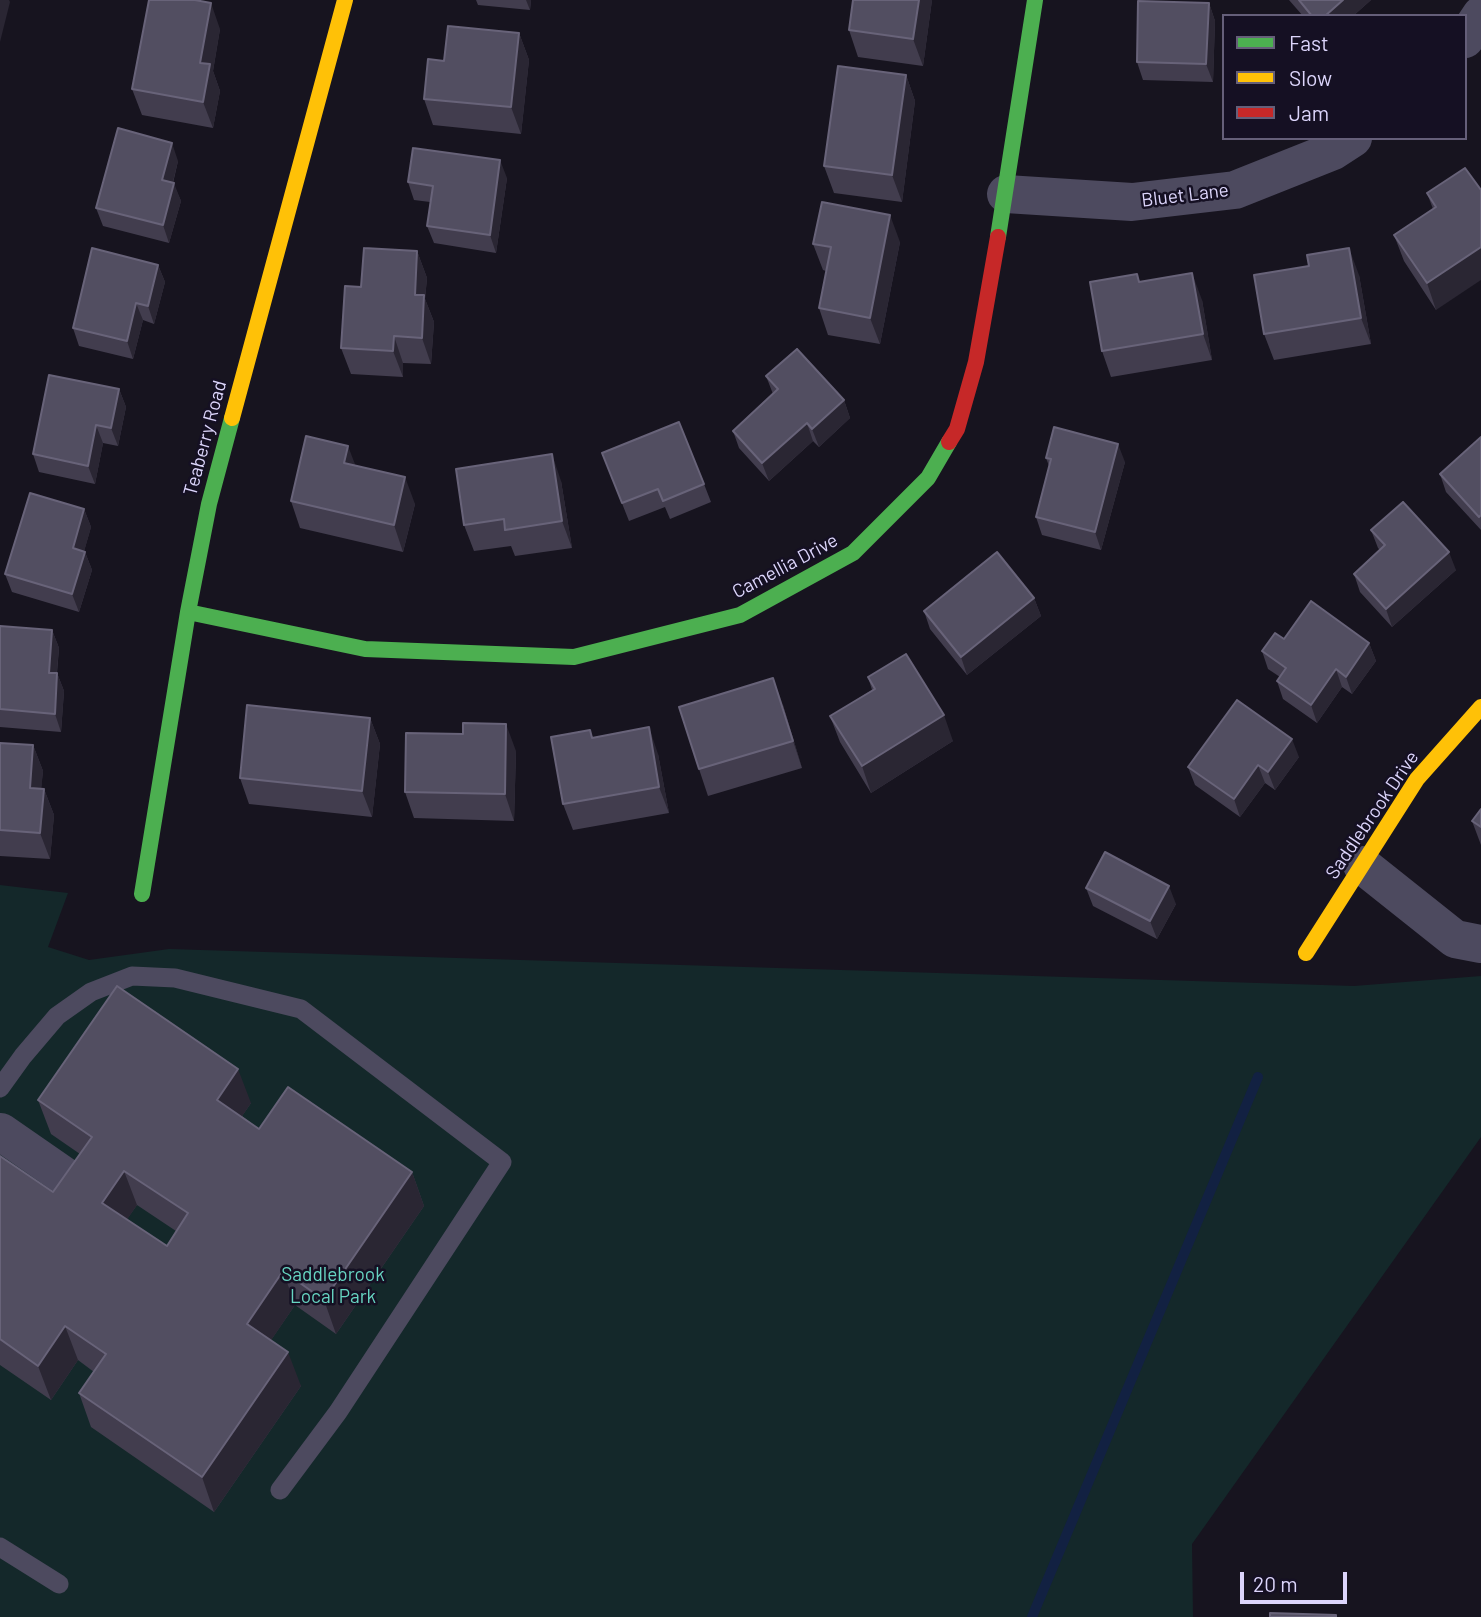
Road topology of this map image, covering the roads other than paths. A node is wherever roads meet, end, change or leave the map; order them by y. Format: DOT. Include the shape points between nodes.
graph roads {
  1 [pos="345,0"];
  2 [pos="1035,0"];
  3 [pos="1481,15"];
  4 [pos="1467,36"];
  5 [pos="1350,140"];
  6 [pos="1006,194"];
  7 [pos="188,612"];
  8 [pos="1481,707"];
  9 [pos="1362,865"];
  10 [pos="142,894"];
  11 [pos="1481,944"];
  12 [pos="1306,953"];
  13 [pos="0,1088"];
  14 [pos="1,1132"];
  15 [pos="89,1193"];
  16 [pos="280,1490"];
  17 [pos="0,1547"];
  18 [pos="60,1584"];
  1 -- 7 [label="street, Teaberry Road" via="209,504"];
  2 -- 6 [label="street, Camellia Drive"];
  3 -- 4 [label="street"];
  5 -- 6 [label="street, Bluet Lane" via="1235,190 1132,202"];
  6 -- 7 [label="street, Camellia Drive" via="976,362 957,429 928,478 853,553 740,615 574,657 365,649"];
  7 -- 10 [label="street, Teaberry Road"];
  8 -- 9 [label="street, Saddlebrook Drive" via="1418,779"];
  9 -- 11 [label="street" via="1455,939"];
  9 -- 12 [label="street, Saddlebrook Drive"];
  13 -- 16 [label="lane" via="57,1016 91,992 132,976 175,978 301,1009 502,1162 338,1412"];
  14 -- 15 [label="street"];
  17 -- 18 [label="lane"];
}
